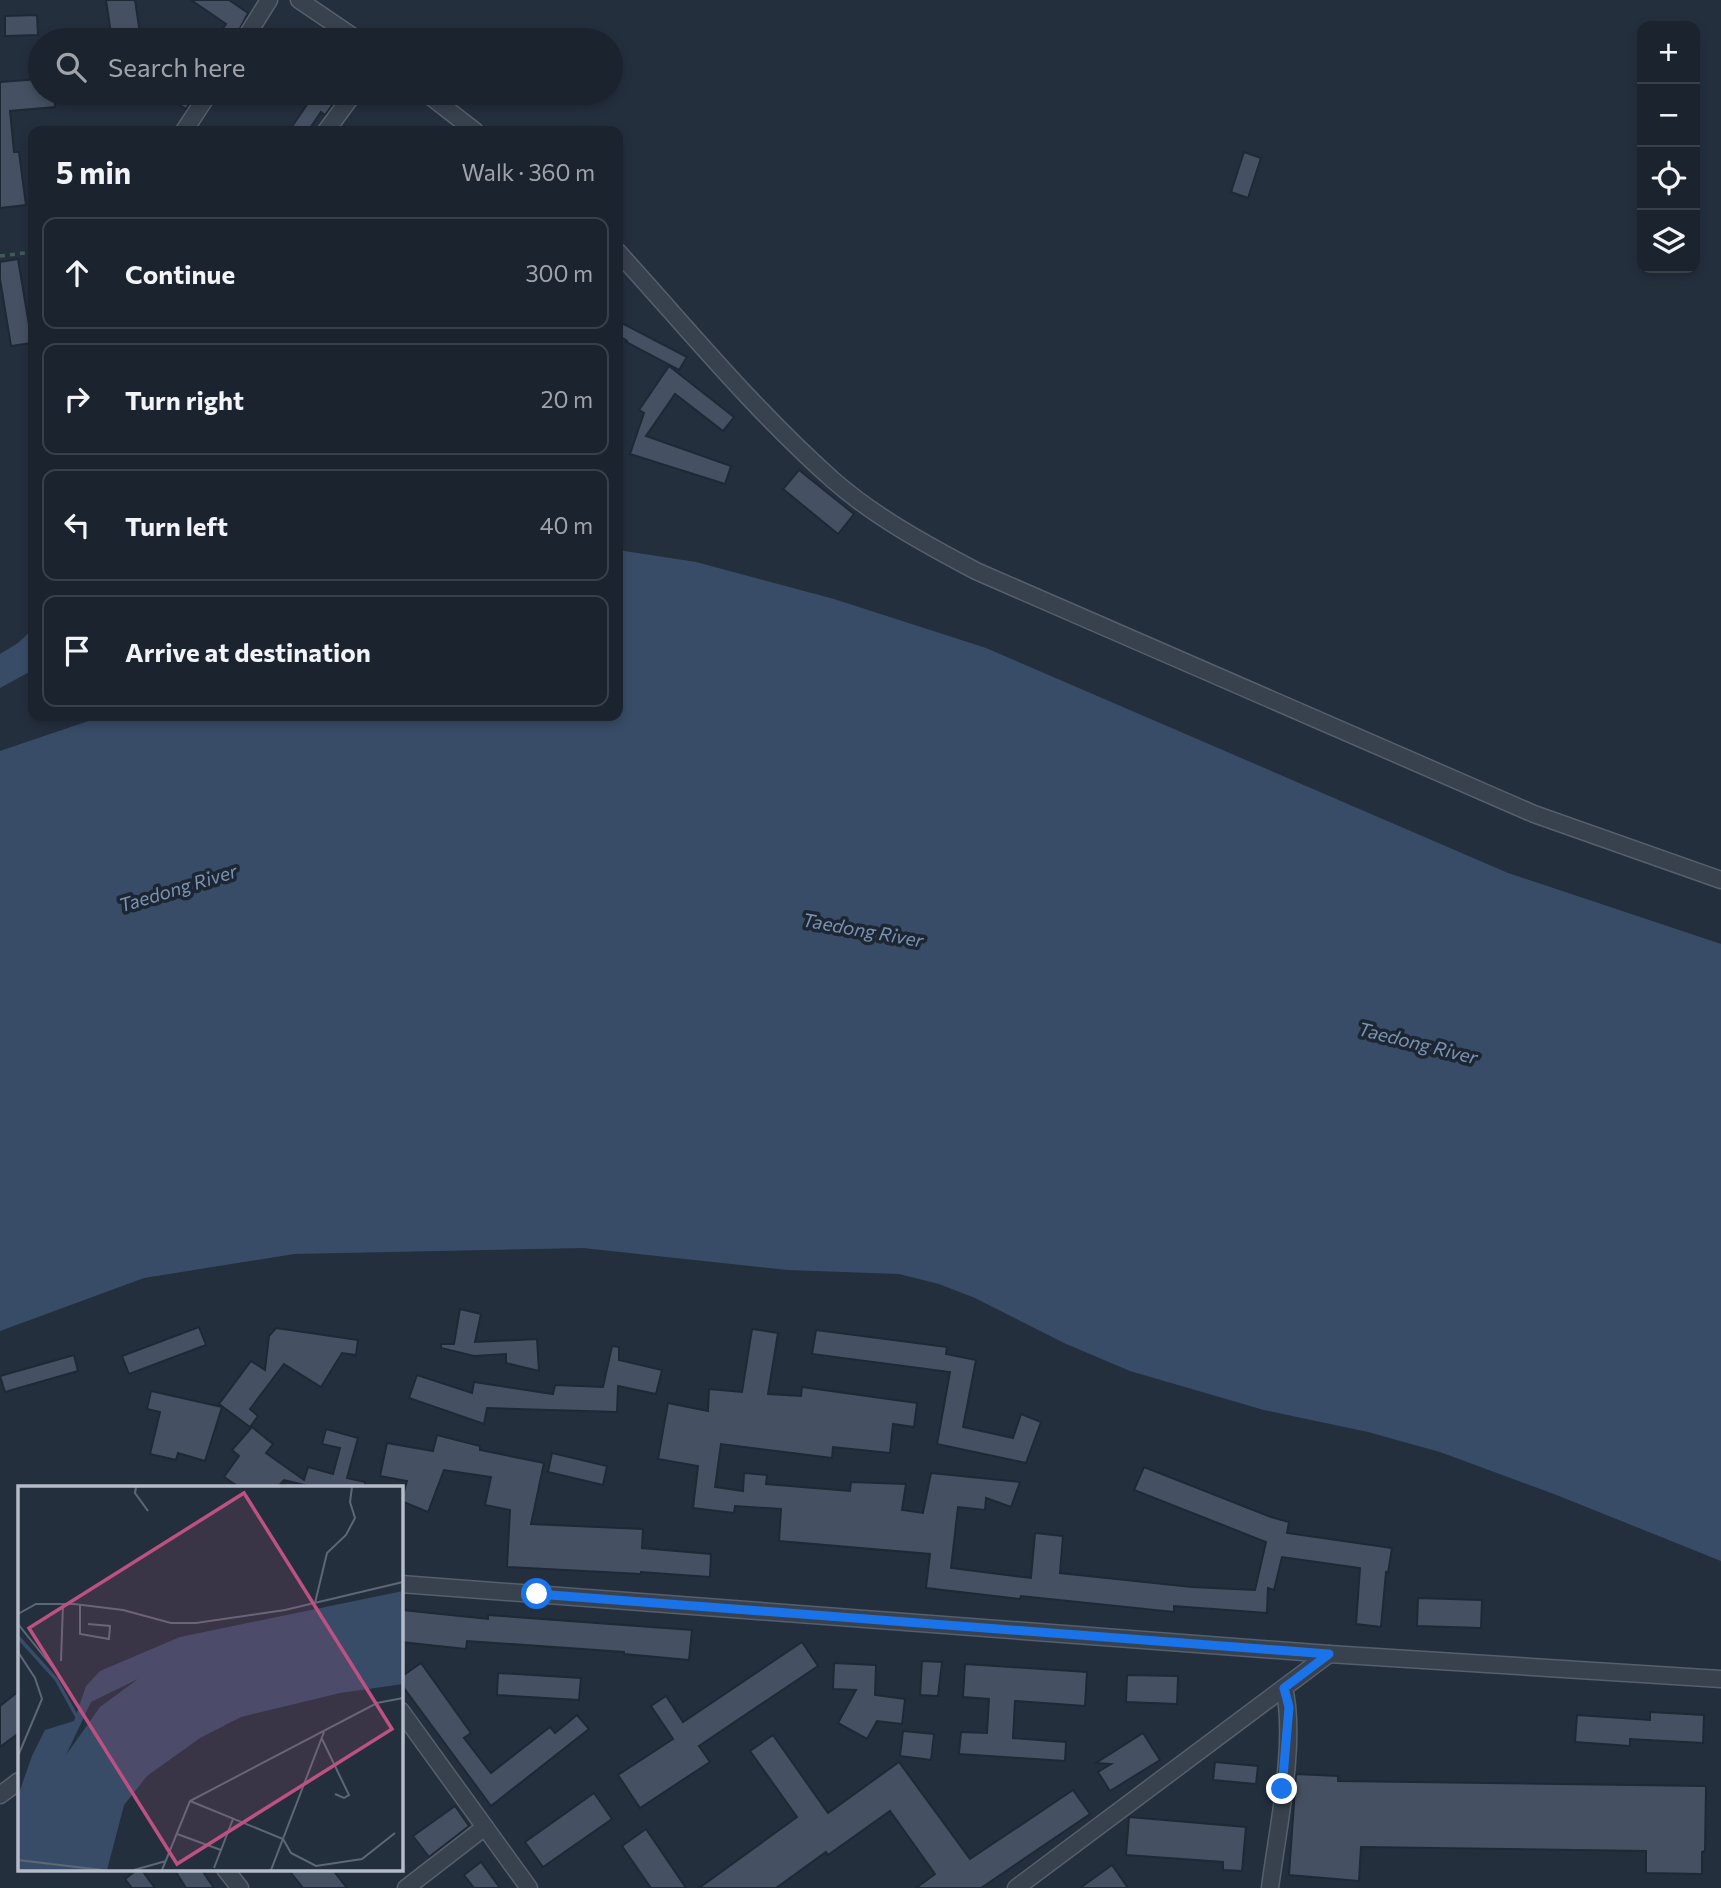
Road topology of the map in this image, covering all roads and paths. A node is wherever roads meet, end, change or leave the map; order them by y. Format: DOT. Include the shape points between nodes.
graph roads {
  1 [pos="269,0"];
  2 [pos="299,0"];
  3 [pos="252,28"];
  4 [pos="340,28"];
  5 [pos="201,105"];
  6 [pos="345,105"];
  7 [pos="441,105"];
  8 [pos="187,126"];
  9 [pos="330,126"];
  10 [pos="469,126"];
  11 [pos="28,253"];
  12 [pos="0,256"];
  13 [pos="623,258"];
  14 [pos="1721,880"];
  15 [pos="402,1584"];
  16 [pos="1329,1654"];
  17 [pos="1721,1679"];
  18 [pos="1284,1688"];
  19 [pos="402,1712"];
  20 [pos="18,1782"];
  21 [pos="0,1795"];
  22 [pos="485,1827"];
  23 [pos="226,1870"];
  24 [pos="240,1888"];
  25 [pos="406,1888"];
  26 [pos="529,1888"];
  27 [pos="1017,1888"];
  28 [pos="1270,1888"];
  1 -- 3 [label="street"];
  2 -- 4 [label="street"];
  5 -- 8 [label="street"];
  6 -- 9 [label="street"];
  7 -- 10 [label="street"];
  11 -- 12 [label="path"];
  13 -- 14 [label="street" via="775,425 835,482 932,548 1534,814"];
  15 -- 16 [label="street"];
  16 -- 17 [label="street"];
  16 -- 18 [label="street"];
  18 -- 27 [label="street"];
  18 -- 28 [label="street" via="1289,1707 1286,1765"];
  19 -- 22 [label="street"];
  20 -- 21 [label="street"];
  22 -- 25 [label="street"];
  22 -- 26 [label="street"];
  23 -- 24 [label="street"];
}
